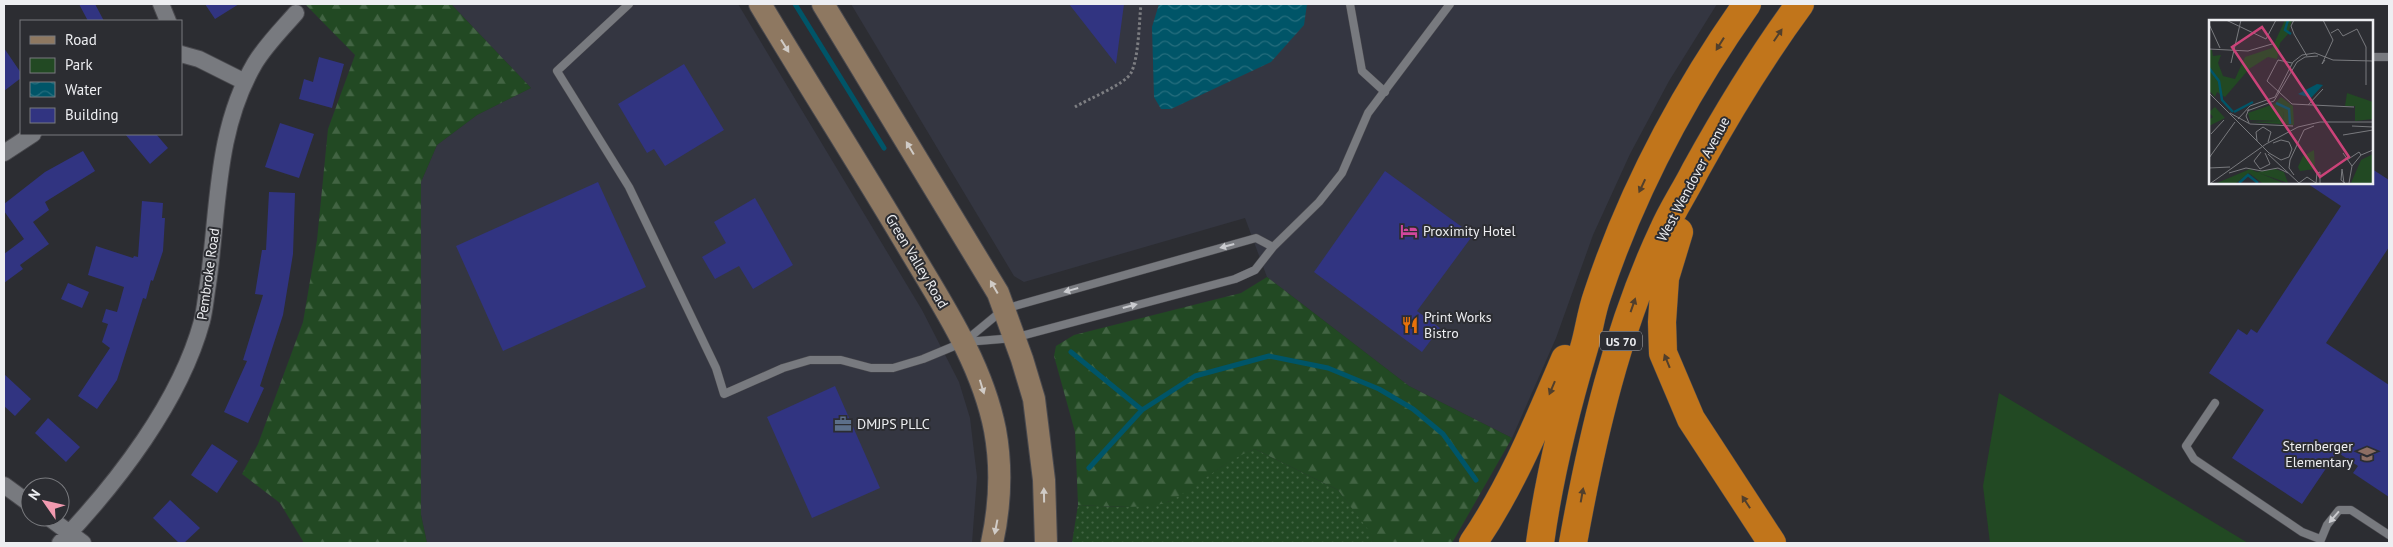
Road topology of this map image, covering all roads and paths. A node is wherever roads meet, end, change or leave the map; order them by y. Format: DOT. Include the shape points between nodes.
graph roads {
  1 [pos="161,4"];
  2 [pos="628,4"];
  3 [pos="760,4"];
  4 [pos="823,4"];
  5 [pos="1141,4"];
  6 [pos="1350,4"];
  7 [pos="1450,4"];
  8 [pos="1747,4"];
  9 [pos="1800,4"];
  10 [pos="296,13"];
  11 [pos="168,20"];
  12 [pos="182,54"];
  13 [pos="2373,56"];
  14 [pos="2389,57"];
  15 [pos="245,82"];
  16 [pos="1385,92"];
  17 [pos="1075,106"];
  18 [pos="31,135"];
  19 [pos="1706,151"];
  20 [pos="4,153"];
  21 [pos="1273,247"];
  22 [pos="1596,297"];
  23 [pos="1004,309"];
  24 [pos="1014,338"];
  25 [pos="964,342"];
  26 [pos="2215,402"];
  27 [pos="4,485"];
  28 [pos="20,497"];
  29 [pos="58,527"];
  30 [pos="2389,535"];
  31 [pos="71,540"];
  32 [pos="2320,541"];
  33 [pos="992,543"];
  34 [pos="1046,543"];
  35 [pos="1473,543"];
  36 [pos="1540,543"];
  37 [pos="1573,543"];
  38 [pos="1772,543"];
  1 -- 11 [label="street"];
  2 -- 25 [label="lane" via="557,71 629,187 716,368 724,394 810,360 841,360 870,368 893,368"];
  3 -- 25 [label="main road, Green Valley Road, one-way"];
  23 -- 4 [label="main road, one-way" via="998,293"];
  5 -- 17 [label="path" via="1130,74"];
  6 -- 16 [label="lane" via="1362,71"];
  7 -- 16 [label="lane"];
  8 -- 22 [label="highway, US 70, one-way" via="1674,122 1614,249"];
  19 -- 9 [label="highway, West Wendover Avenue / US 70, one-way" via="1745,85"];
  10 -- 15 [label="street, Pembroke Road" via="256,61"];
  12 -- 15 [label="street" via="199,59"];
  13 -- 14 [label="lane"];
  15 -- 31 [label="street, Pembroke Road" via="231,115 222,153 213,251 202,321 179,380 148,435"];
  16 -- 21 [label="lane" via="1368,113 1342,172 1319,202"];
  18 -- 20 [label="street"];
  37 -- 19 [label="highway, West Wendover Avenue / US 70, one-way" via="1601,409 1638,290 1663,230"];
  38 -- 19 [label="highway, one-way" via="1691,419 1663,354 1665,278"];
  21 -- 23 [label="lane, one-way" via="1256,238"];
  24 -- 21 [label="lane, one-way" via="1234,280 1255,270"];
  22 -- 35 [label="highway, one-way" via="1569,348 1523,456 1487,524"];
  22 -- 36 [label="highway, US 70" via="1566,407"];
  23 -- 24 [label="main road"];
  23 -- 25 [label="lane"];
  24 -- 25 [label="lane"];
  34 -- 24 [label="main road, one-way" via="1044,480 1034,399"];
  25 -- 33 [label="main road, Green Valley Road, one-way" via="994,430 1000,475"];
  26 -- 32 [label="lane" via="2186,446 2194,459"];
  27 -- 28 [label="street"];
  29 -- 31 [label="street"];
  30 -- 32 [label="lane, one-way" via="2351,510 2339,510"];
}
